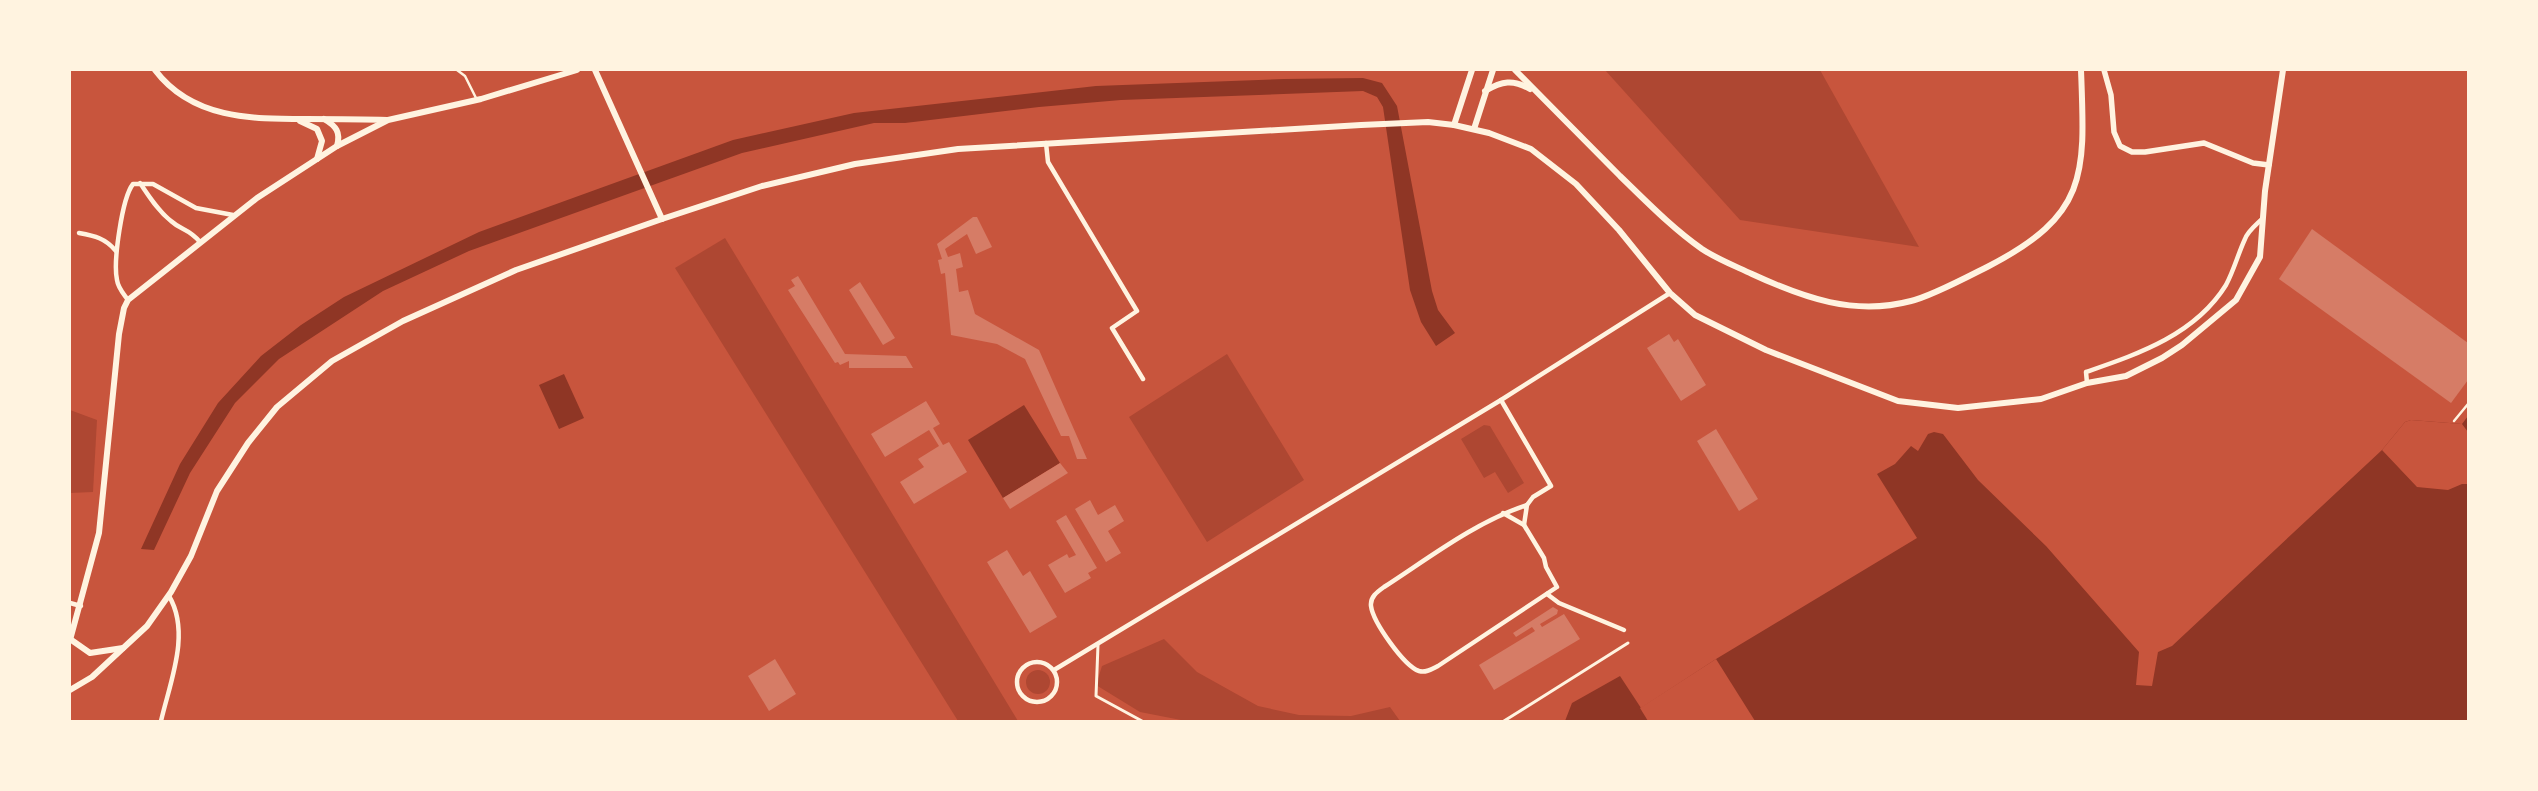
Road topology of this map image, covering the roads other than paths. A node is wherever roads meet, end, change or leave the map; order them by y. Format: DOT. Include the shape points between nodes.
graph roads {
  1 [pos="155,70"];
  2 [pos="457,70"];
  3 [pos="576,70"];
  4 [pos="595,70"];
  5 [pos="1466,70"];
  6 [pos="1472,70"];
  7 [pos="1492,70"];
  8 [pos="1515,70"];
  9 [pos="2081,70"];
  10 [pos="2104,70"];
  11 [pos="2283,70"];
  12 [pos="1468,82"];
  13 [pos="1485,91"];
  14 [pos="1535,91"];
  15 [pos="477,100"];
  16 [pos="296,119"];
  17 [pos="324,119"];
  18 [pos="388,120"];
  19 [pos="1454,125"];
  20 [pos="1474,129"];
  21 [pos="1046,144"];
  22 [pos="338,146"];
  23 [pos="317,159"];
  24 [pos="2269,165"];
  25 [pos="140,183"];
  26 [pos="233,215"];
  27 [pos="662,219"];
  28 [pos="2262,219"];
  29 [pos="79,233"];
  30 [pos="200,242"];
  31 [pos="116,251"];
  32 [pos="1670,293"];
  33 [pos="128,300"];
  34 [pos="1143,380"];
  35 [pos="2087,383"];
  36 [pos="1501,400"];
  37 [pos="2468,404"];
  38 [pos="2454,421"];
  39 [pos="1527,505"];
  40 [pos="1503,513"];
  41 [pos="1524,524"];
  42 [pos="1547,594"];
  43 [pos="169,596"];
  44 [pos="70,603"];
  45 [pos="81,606"];
  46 [pos="1624,630"];
  47 [pos="70,639"];
  48 [pos="1628,643"];
  49 [pos="1098,645"];
  50 [pos="125,648"];
  51 [pos="1054,670"];
  52 [pos="70,690"];
  53 [pos="161,721"];
  54 [pos="1142,721"];
  55 [pos="1504,721"];
  1 -- 16 [label="main road" via="187,99 208,109 245,118"];
  2 -- 15 [label="lane" via="465,76"];
  3 -- 15 [label="main road"];
  4 -- 27 [label="main road"];
  5 -- 12 [label="main road"];
  6 -- 12 [label="main road"];
  7 -- 13 [label="main road"];
  8 -- 14 [label="main road"];
  9 -- 14 [label="main road" via="2083,149 2080,171 2061,214 2022,249 1982,270 1912,301 1878,306 1851,307 1815,300 1782,288 1702,249 1647,202"];
  10 -- 24 [label="street" via="2111,95 2114,132 2120,146 2132,152 2145,152 2204,143 2253,163"];
  11 -- 24 [label="main road"];
  12 -- 19 [label="main road"];
  13 -- 14 [label="main road" via="1509,81"];
  13 -- 20 [label="main road"];
  15 -- 18 [label="main road"];
  16 -- 17 [label="main road"];
  16 -- 23 [label="main road" via="317,129 322,141"];
  17 -- 18 [label="main road"];
  17 -- 22 [label="main road" via="336,126 340,137"];
  18 -- 22 [label="main road"];
  19 -- 20 [label="main road"];
  19 -- 21 [label="main road" via="1428,122 1361,125"];
  20 -- 32 [label="main road" via="1531,149 1576,184 1619,230"];
  21 -- 27 [label="main road" via="958,149 855,164 762,186"];
  21 -- 34 [label="street" via="1048,162 1137,312 1112,328"];
  22 -- 23 [label="main road"];
  23 -- 26 [label="main road"];
  24 -- 28 [label="main road"];
  25 -- 26 [label="street" via="153,184 196,208"];
  25 -- 30 [label="street" via="172,222 191,231"];
  25 -- 31 [label="street" via="133,184 128,196"];
  26 -- 30 [label="main road"];
  27 -- 43 [label="main road" via="508,274 403,320 332,361 277,407 248,444 217,491 191,556"];
  28 -- 35 [label="street" via="2245,238 2226,284 2204,310 2172,337 2124,360 2086,372"];
  28 -- 35 [label="main road" via="2260,257 2236,300 2162,358 2126,376"];
  29 -- 31 [label="street" via="101,238"];
  30 -- 33 [label="main road"];
  31 -- 33 [label="street" via="117,280"];
  32 -- 35 [label="main road" via="1695,315 1722,330 1898,401 1958,408 2041,399"];
  32 -- 36 [label="street"];
  33 -- 45 [label="main road" via="119,334 99,533"];
  36 -- 39 [label="street" via="1550,486"];
  36 -- 49 [label="street"];
  37 -- 38 [label="lane"];
  39 -- 40 [label="street"];
  39 -- 41 [label="street"];
  40 -- 41 [label="street"];
  40 -- 42 [label="street" via="1377,592 1371,606 1381,627 1400,657 1419,671 1427,671"];
  41 -- 42 [label="street" via="1557,588"];
  42 -- 46 [label="street" via="1559,603"];
  43 -- 50 [label="main road" via="147,626"];
  43 -- 53 [label="street" via="178,617 178,637"];
  44 -- 45 [label="street"];
  45 -- 47 [label="main road"];
  47 -- 50 [label="main road" via="90,653"];
  48 -- 55 [label="street"];
  49 -- 51 [label="street"];
  49 -- 54 [label="street" via="1096,696"];
  50 -- 52 [label="main road" via="92,677"];
  51 -- 51 [label="street" via="1042,662 1029,663 1019,673 1017,686 1020,693 1029,701 1048,699 1057,683"];
}
